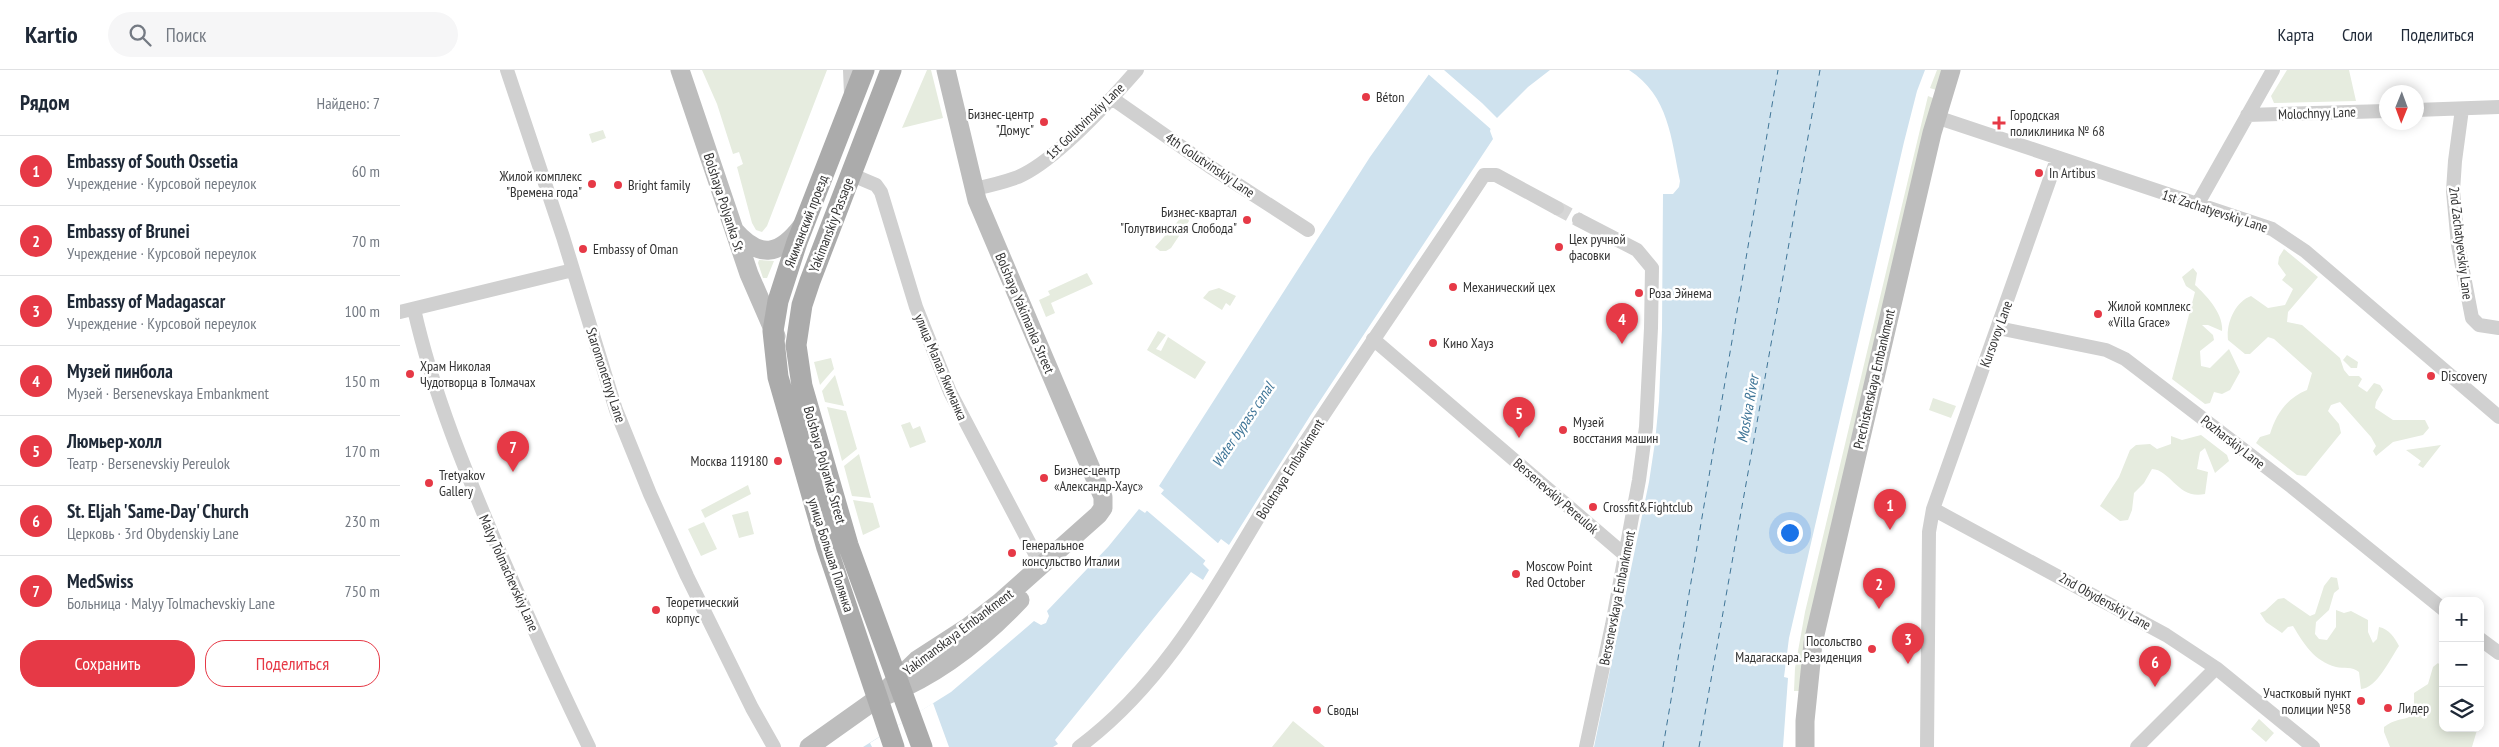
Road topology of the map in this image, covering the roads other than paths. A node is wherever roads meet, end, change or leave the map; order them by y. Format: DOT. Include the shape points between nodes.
graph roads {
  1 [pos="507,70"];
  2 [pos="680,70"];
  3 [pos="850,70"];
  4 [pos="864,70"];
  5 [pos="891,70"];
  6 [pos="946,70"];
  7 [pos="1137,70"];
  8 [pos="1952,70"];
  9 [pos="2273,70"];
  10 [pos="1113,99"];
  11 [pos="851,105"];
  12 [pos="2499,107"];
  13 [pos="2462,109"];
  14 [pos="2424,110"];
  15 [pos="2379,111"];
  16 [pos="2247,115"];
  17 [pos="1936,117"];
  18 [pos="2057,159"];
  19 [pos="850,174"];
  20 [pos="974,189"];
  21 [pos="2197,205"];
  22 [pos="1556,208"];
  23 [pos="806,220"];
  24 [pos="1579,220"];
  25 [pos="732,228"];
  26 [pos="1308,230"];
  27 [pos="573,270"];
  28 [pos="414,309"];
  29 [pos="400,312"];
  30 [pos="1998,328"];
  31 [pos="2499,328"];
  32 [pos="773,331"];
  33 [pos="1374,339"];
  34 [pos="778,377"];
  35 [pos="802,386"];
  36 [pos="2499,417"];
  37 [pos="1104,504"];
  38 [pos="1933,509"];
  39 [pos="1625,555"];
  40 [pos="1041,565"];
  41 [pos="2439,606"];
  42 [pos="2484,642"];
  43 [pos="2499,653"];
  44 [pos="2216,668"];
  45 [pos="899,684"];
  46 [pos="1808,690"];
  47 [pos="878,698"];
  48 [pos="891,739"];
  49 [pos="2146,744"];
  50 [pos="589,747"];
  51 [pos="774,747"];
  52 [pos="809,747"];
  53 [pos="922,747"];
  54 [pos="1079,747"];
  55 [pos="1586,747"];
  56 [pos="1806,747"];
  57 [pos="1817,747"];
  58 [pos="1927,747"];
  59 [pos="2313,747"];
  1 -- 27 [label="street, Staromonetnyy Lane"];
  2 -- 25 [label="main road, Bolshaya Polyanka St"];
  3 -- 11 [label="street"];
  4 -- 11 [label="main road, Якиманский проезд"];
  5 -- 19 [label="main road, Yakimanskiy Passage"];
  6 -- 20 [label="main road, Bolshaya Yakimanka Street"];
  7 -- 10 [label="street, 1st Golutvinskiy Lane"];
  8 -- 17 [label="main road, Prechistenskaya Embankment"];
  9 -- 16 [label="street"];
  10 -- 20 [label="street, 1st Golutvinskiy Lane" via="1048,158 1019,176"];
  10 -- 26 [label="street, 4th Golutvinskiy Lane"];
  11 -- 23 [label="main road, Якиманский проезд"];
  12 -- 13 [label="street"];
  13 -- 14 [label="street"];
  13 -- 31 [label="street, 2nd Zachatyevskiy Lane" via="2453,177 2458,245 2472,318 2479,325"];
  15 -- 16 [label="street, Molochnyy Lane"];
  16 -- 21 [label="street"];
  17 -- 18 [label="street, 1st Zachatyevskiy Lane"];
  17 -- 46 [label="main road, Prechistenskaya Embankment" via="1817,625"];
  18 -- 21 [label="street, 1st Zachatyevskiy Lane"];
  18 -- 30 [label="street, Kursovoy Lane"];
  19 -- 35 [label="main road, Yakimanskiy Passage" via="802,306 796,345"];
  19 -- 40 [label="street, улица Малая Якиманка" via="876,185 881,192 913,299 950,392"];
  20 -- 37 [label="main road, Bolshaya Yakimanka Street" via="982,215"];
  21 -- 36 [label="street, 1st Zachatyevskiy Lane" via="2257,223 2287,238"];
  22 -- 33 [label="street, Bolotnaya Embankment" via="1496,175 1484,175"];
  23 -- 25 [label="main road" via="791,240 773,250 754,248"];
  23 -- 32 [label="main road, Якиманский проезд" via="785,277"];
  24 -- 39 [label="street, Bersenevskaya Embankment" via="1637,250 1652,268 1646,427"];
  25 -- 32 [label="main road, Bolshaya Polyanka St"];
  27 -- 28 [label="street"];
  27 -- 51 [label="street, Staromonetnyy Lane" via="616,410 650,494 733,670"];
  28 -- 29 [label="street"];
  28 -- 50 [label="street, Malyy Tolmachevskiy Lane" via="448,425 479,504"];
  30 -- 38 [label="street, Kursovoy Lane"];
  30 -- 41 [label="street, Pozharskiy Lane" via="2106,350 2125,359 2292,487"];
  32 -- 34 [label="main road, Якиманский проезд"];
  32 -- 35 [label="main road, улица Большая Полянка"];
  33 -- 39 [label="street, Bersenevskiy Pereulok"];
  33 -- 54 [label="street, Bolotnaya Embankment" via="1282,478 1188,632 1120,713"];
  34 -- 47 [label="main road, улица Большая Полянка" via="827,548"];
  35 -- 45 [label="main road, улица Большая Полянка" via="850,550"];
  37 -- 40 [label="main road, Yakimanskaya Embankment" via="1098,515"];
  38 -- 44 [label="street, 2nd Obydenskiy Lane" via="2166,635"];
  38 -- 58 [label="street, Kursovoy Lane" via="1929,532"];
  39 -- 55 [label="street, Bersenevskaya Embankment"];
  40 -- 45 [label="main road, Yakimanskaya Embankment" via="1033,587 977,640 957,656"];
  42 -- 43 [label="street"];
  44 -- 49 [label="street"];
  44 -- 59 [label="street, 2nd Obydenskiy Lane"];
  45 -- 47 [label="main road, Yakimanskaya Embankment"];
  45 -- 53 [label="main road, улица Большая Полянка"];
  46 -- 56 [label="main road, Prechistenskaya Embankment"];
  46 -- 57 [label="main road, Prechistenskaya Embankment"];
  47 -- 48 [label="main road, улица Большая Полянка"];
  47 -- 52 [label="main road, Yakimanskaya Embankment"];
}
